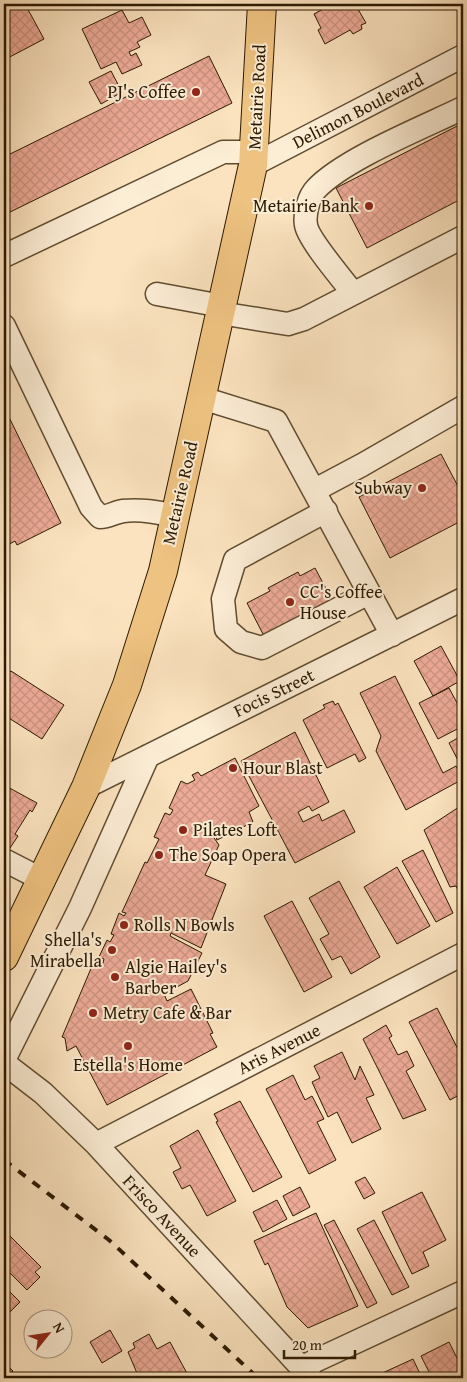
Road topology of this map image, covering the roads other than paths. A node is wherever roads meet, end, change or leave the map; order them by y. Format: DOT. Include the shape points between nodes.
graph roads {
  1 [pos="262,4"];
  2 [pos="463,56"];
  3 [pos="463,108"];
  4 [pos="254,158"];
  5 [pos="463,237"];
  6 [pos="4,256"];
  7 [pos="353,293"];
  8 [pos="157,294"];
  9 [pos="221,309"];
  10 [pos="4,326"];
  11 [pos="202,398"];
  12 [pos="463,407"];
  13 [pos="315,490"];
  14 [pos="326,511"];
  15 [pos="175,516"];
  16 [pos="369,593"];
  17 [pos="462,604"];
  18 [pos="392,635"];
  19 [pos="148,756"];
  20 [pos="86,787"];
  21 [pos="4,860"];
  22 [pos="41,880"];
  23 [pos="463,954"];
  24 [pos="4,957"];
  25 [pos="4,1062"];
  26 [pos="96,1144"];
  27 [pos="463,1292"];
  28 [pos="307,1372"];
  1 -- 4 [label="main road, Metairie Road"];
  2 -- 4 [label="street, Delimon Boulevard"];
  3 -- 7 [label="street" via="361,158 315,190 307,210 306,226"];
  4 -- 6 [label="street" via="223,152"];
  4 -- 9 [label="main road, Metairie Road"];
  5 -- 7 [label="street"];
  7 -- 9 [label="street" via="288,324"];
  8 -- 9 [label="street"];
  9 -- 11 [label="main road, Metairie Road"];
  10 -- 15 [label="street" via="91,507 100,517 146,510"];
  11 -- 13 [label="street" via="276,421"];
  11 -- 15 [label="main road, Metairie Road"];
  12 -- 13 [label="street"];
  13 -- 14 [label="street"];
  14 -- 16 [label="street"];
  14 -- 16 [label="street" via="235,560 223,599 226,629 241,642 262,648"];
  15 -- 20 [label="main road, Metairie Road" via="162,571 127,685"];
  16 -- 18 [label="street"];
  17 -- 18 [label="street, Focis Street"];
  18 -- 19 [label="street, Focis Street"];
  19 -- 20 [label="street, Focis Street"];
  19 -- 25 [label="street" via="80,908"];
  20 -- 22 [label="main road, Metairie Road"];
  21 -- 22 [label="street"];
  22 -- 24 [label="main road, Metairie Road"];
  23 -- 26 [label="street, Aris Avenue"];
  25 -- 26 [label="street, Frisco Avenue" via="43,1093"];
  26 -- 28 [label="street, Frisco Avenue"];
  27 -- 28 [label="street"];
}
